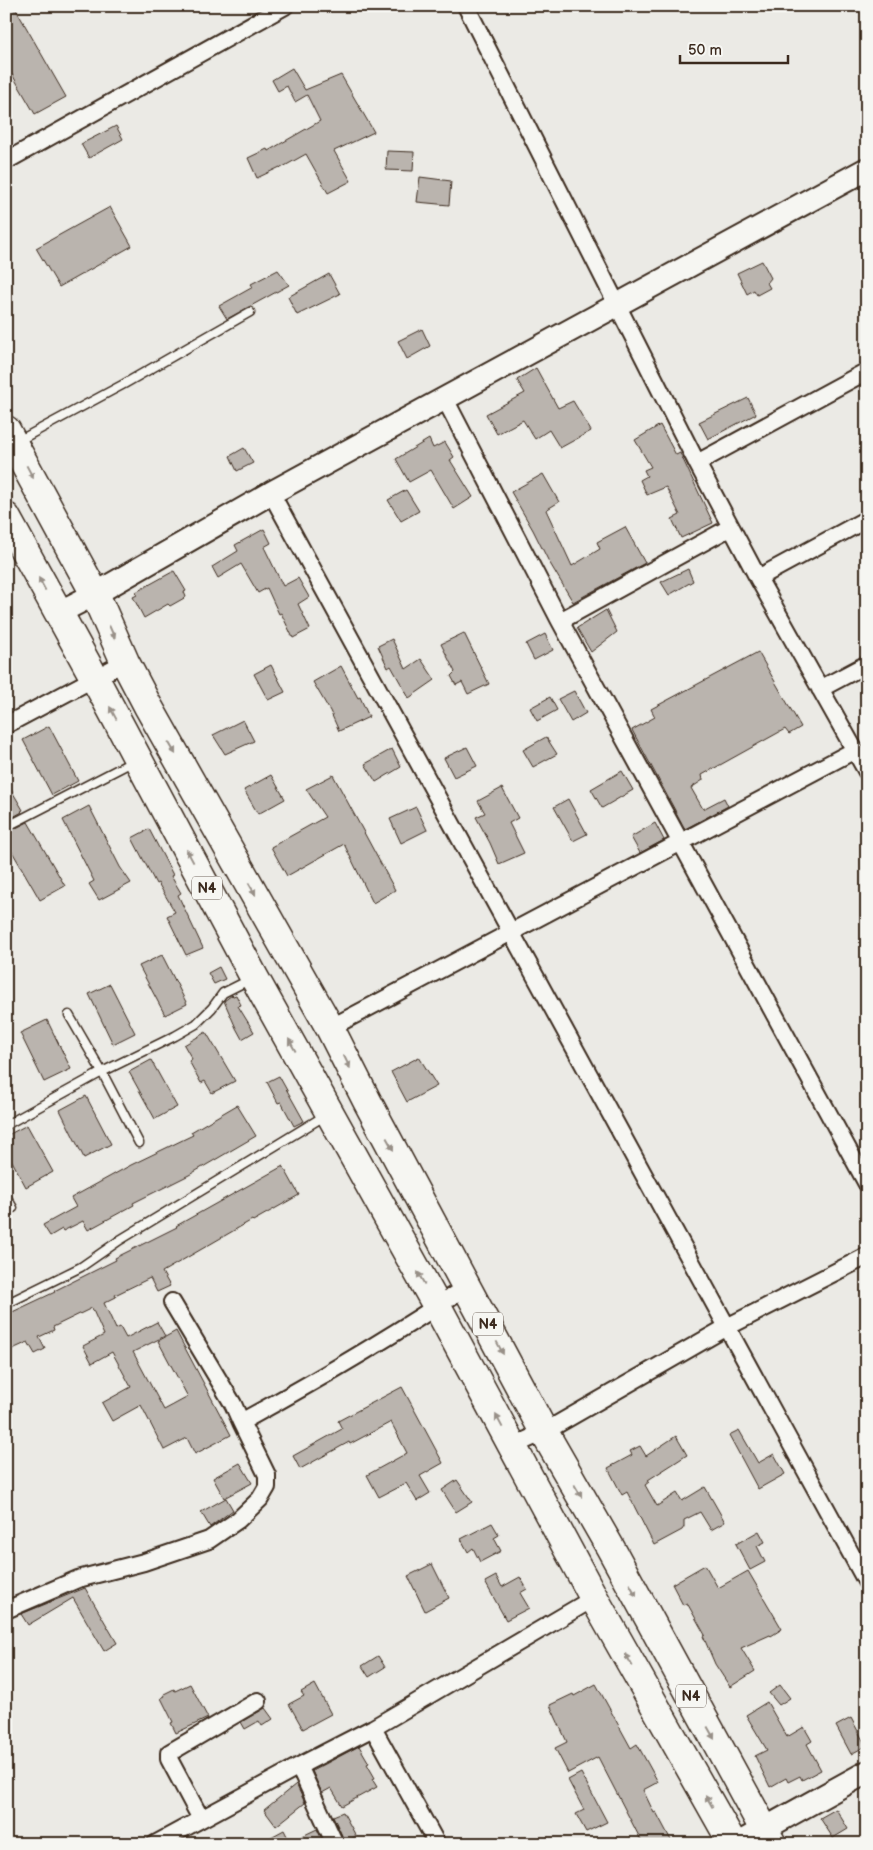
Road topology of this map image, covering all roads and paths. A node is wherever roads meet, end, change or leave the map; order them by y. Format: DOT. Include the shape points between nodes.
graph roads {
  1 [pos="466,6"];
  2 [pos="276,8"];
  3 [pos="6,161"];
  4 [pos="867,169"];
  5 [pos="616,305"];
  6 [pos="250,312"];
  7 [pos="867,370"];
  8 [pos="445,399"];
  9 [pos="10,437"];
  10 [pos="697,463"];
  11 [pos="271,494"];
  12 [pos="6,517"];
  13 [pos="867,519"];
  14 [pos="731,528"];
  15 [pos="758,578"];
  16 [pos="95,594"];
  17 [pos="58,613"];
  18 [pos="560,621"];
  19 [pos="125,662"];
  20 [pos="867,664"];
  21 [pos="94,677"];
  22 [pos="820,689"];
  23 [pos="6,725"];
  24 [pos="855,750"];
  25 [pos="138,760"];
  26 [pos="867,772"];
  27 [pos="6,827"];
  28 [pos="682,842"];
  29 [pos="512,932"];
  30 [pos="254,977"];
  31 [pos="69,1015"];
  32 [pos="330,1028"];
  33 [pos="102,1072"];
  34 [pos="330,1113"];
  35 [pos="6,1125"];
  36 [pos="139,1143"];
  37 [pos="867,1184"];
  38 [pos="6,1196"];
  39 [pos="13,1208"];
  40 [pos="867,1256"];
  41 [pos="468,1286"];
  42 [pos="172,1302"];
  43 [pos="6,1304"];
  44 [pos="437,1306"];
  45 [pos="727,1327"];
  46 [pos="242,1422"];
  47 [pos="544,1432"];
  48 [pos="513,1446"];
  49 [pos="867,1582"];
  50 [pos="594,1598"];
  51 [pos="6,1610"];
  52 [pos="258,1701"];
  53 [pos="373,1728"];
  54 [pos="299,1766"];
  55 [pos="867,1772"];
  56 [pos="201,1819"];
  57 [pos="768,1836"];
  58 [pos="155,1844"];
  59 [pos="335,1844"];
  60 [pos="437,1844"];
  61 [pos="733,1844"];
  62 [pos="737,1844"];
  1 -- 5 [label="street"];
  2 -- 3 [label="street"];
  4 -- 5 [label="street"];
  5 -- 8 [label="street"];
  5 -- 10 [label="street"];
  6 -- 9 [label="lane" via="124,384"];
  7 -- 10 [label="street"];
  8 -- 11 [label="street"];
  8 -- 18 [label="street"];
  9 -- 16 [label="highway, N4, one-way"];
  10 -- 14 [label="street"];
  11 -- 16 [label="street"];
  11 -- 29 [label="street"];
  17 -- 12 [label="highway, N4, one-way"];
  13 -- 15 [label="street"];
  14 -- 15 [label="street"];
  14 -- 18 [label="street"];
  15 -- 22 [label="street"];
  16 -- 17 [label="street"];
  16 -- 19 [label="highway, N4, one-way"];
  17 -- 21 [label="highway, N4"];
  18 -- 28 [label="street"];
  19 -- 21 [label="street"];
  19 -- 32 [label="highway, N4, one-way"];
  20 -- 22 [label="street"];
  21 -- 23 [label="street"];
  25 -- 21 [label="highway, N4, one-way"];
  22 -- 24 [label="street"];
  24 -- 26 [label="street"];
  24 -- 28 [label="street"];
  25 -- 27 [label="lane"];
  30 -- 25 [label="highway, N4, one-way"];
  28 -- 29 [label="street"];
  28 -- 37 [label="street"];
  29 -- 32 [label="street"];
  29 -- 45 [label="street"];
  30 -- 33 [label="lane" via="223,993 196,1024"];
  34 -- 30 [label="highway, N4, one-way"];
  31 -- 33 [label="lane"];
  32 -- 41 [label="highway, N4, one-way"];
  33 -- 35 [label="lane"];
  33 -- 36 [label="lane"];
  34 -- 43 [label="lane" via="81,1267"];
  44 -- 34 [label="highway, N4, one-way"];
  38 -- 39 [label="lane"];
  40 -- 45 [label="street"];
  41 -- 44 [label="street"];
  41 -- 47 [label="highway, N4, one-way"];
  42 -- 46 [label="street"];
  44 -- 46 [label="street"];
  48 -- 44 [label="highway, N4, one-way"];
  45 -- 47 [label="street"];
  45 -- 49 [label="street"];
  46 -- 51 [label="street" via="267,1475 267,1487 260,1499 238,1520 209,1540 144,1562 78,1579"];
  47 -- 48 [label="street"];
  47 -- 57 [label="highway, N4, one-way"];
  48 -- 50 [label="highway, N4"];
  50 -- 53 [label="street"];
  61 -- 50 [label="highway, N4, one-way"];
  52 -- 56 [label="street" via="169,1753 169,1759"];
  53 -- 54 [label="street"];
  53 -- 60 [label="street"];
  54 -- 56 [label="street"];
  54 -- 59 [label="street"];
  55 -- 57 [label="street"];
  56 -- 58 [label="street"];
  57 -- 62 [label="street"];
}
